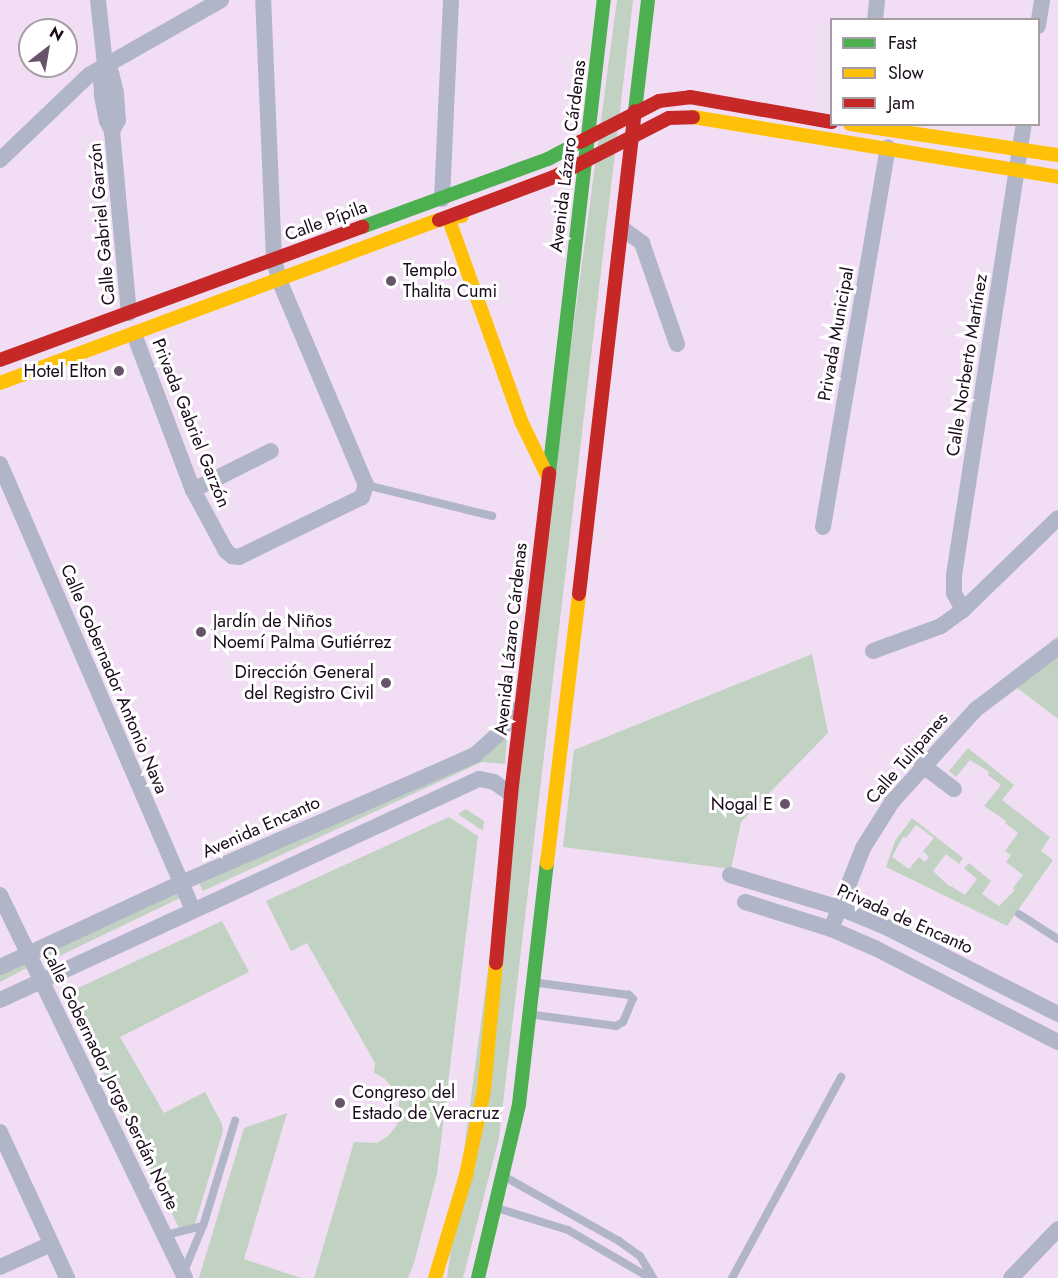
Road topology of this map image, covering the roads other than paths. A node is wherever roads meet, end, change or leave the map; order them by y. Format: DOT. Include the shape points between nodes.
graph roads {
  1 [pos="98,0"];
  2 [pos="221,0"];
  3 [pos="263,0"];
  4 [pos="451,0"];
  5 [pos="604,0"];
  6 [pos="648,0"];
  7 [pos="878,0"];
  8 [pos="1042,0"];
  9 [pos="875,18"];
  10 [pos="1039,18"];
  11 [pos="105,64"];
  12 [pos="830,122"];
  13 [pos="865,126"];
  14 [pos="1024,126"];
  15 [pos="551,142"];
  16 [pos="888,148"];
  17 [pos="1020,149"];
  18 [pos="519,154"];
  19 [pos="1058,155"];
  20 [pos="0,160"];
  21 [pos="1017,171"];
  22 [pos="1058,177"];
  23 [pos="442,199"];
  24 [pos="448,216"];
  25 [pos="623,229"];
  26 [pos="274,259"];
  27 [pos="279,280"];
  28 [pos="129,313"];
  29 [pos="134,334"];
  30 [pos="677,344"];
  31 [pos="0,360"];
  32 [pos="0,383"];
  33 [pos="521,421"];
  34 [pos="554,423"];
  35 [pos="271,451"];
  36 [pos="0,464"];
  37 [pos="547,475"];
  38 [pos="366,485"];
  39 [pos="193,490"];
  40 [pos="492,516"];
  41 [pos="1058,519"];
  42 [pos="823,527"];
  43 [pos="963,610"];
  44 [pos="1058,647"];
  45 [pos="873,651"];
  46 [pos="522,702"];
  47 [pos="922,765"];
  48 [pos="954,789"];
  49 [pos="511,794"];
  50 [pos="730,875"];
  51 [pos="181,883"];
  52 [pos="0,895"];
  53 [pos="745,902"];
  54 [pos="840,908"];
  55 [pos="193,909"];
  56 [pos="1019,914"];
  57 [pos="831,929"];
  58 [pos="1058,939"];
  59 [pos="28,955"];
  60 [pos="0,968"];
  61 [pos="42,981"];
  62 [pos="532,982"];
  63 [pos="0,1000"];
  64 [pos="529,1014"];
  65 [pos="1058,1014"];
  66 [pos="1058,1042"];
  67 [pos="841,1077"];
  68 [pos="235,1121"];
  69 [pos="0,1132"];
  70 [pos="503,1176"];
  71 [pos="496,1208"];
  72 [pos="203,1226"];
  73 [pos="1058,1229"];
  74 [pos="166,1235"];
  75 [pos="51,1244"];
  76 [pos="0,1267"];
  77 [pos="184,1277"];
  78 [pos="67,1278"];
  79 [pos="435,1278"];
  80 [pos="478,1278"];
  81 [pos="652,1278"];
  82 [pos="732,1278"];
  83 [pos="1011,1278"];
  1 -- 11 [label="street, Calle Gabriel Garzón"];
  2 -- 11 [label="street"];
  3 -- 26 [label="street"];
  4 -- 23 [label="street"];
  5 -- 34 [label="main road, Avenida Lázaro Cárdenas"];
  6 -- 25 [label="main road"];
  7 -- 9 [label="street"];
  8 -- 10 [label="street"];
  11 -- 20 [label="street"];
  11 -- 28 [label="street, Calle Gabriel Garzón" via="102,96 112,131"];
  12 -- 23 [label="main road, Calle Pípila" via="690,97 659,101 548,159"];
  13 -- 17 [label="main road"];
  14 -- 17 [label="street, Calle Norberto Martínez"];
  15 -- 24 [label="main road" via="568,153 570,165 560,184 473,216"];
  16 -- 21 [label="main road"];
  16 -- 24 [label="main road" via="695,117 669,118 554,177"];
  16 -- 42 [label="street, Privada Municipal"];
  17 -- 19 [label="main road"];
  17 -- 21 [label="street, Calle Norberto Martínez"];
  18 -- 23 [label="main road" via="479,171"];
  21 -- 22 [label="main road"];
  21 -- 43 [label="street, Calle Norberto Martínez" via="954,575 954,593"];
  23 -- 26 [label="main road, Calle Pípila"];
  24 -- 27 [label="main road"];
  24 -- 33 [label="main road"];
  25 -- 30 [label="street" via="642,243"];
  25 -- 62 [label="main road"];
  26 -- 27 [label="street"];
  26 -- 28 [label="main road, Calle Pípila"];
  27 -- 29 [label="main road"];
  27 -- 38 [label="street"];
  28 -- 31 [label="main road, Calle Pípila"];
  29 -- 32 [label="main road"];
  29 -- 39 [label="street, Privada Gabriel Garzón"];
  33 -- 34 [label="main road" via="540,426"];
  33 -- 37 [label="main road"];
  34 -- 37 [label="main road, Avenida Lázaro Cárdenas"];
  35 -- 39 [label="street"];
  36 -- 51 [label="street, Calle Gobernador Antonio Nava"];
  37 -- 46 [label="main road, Avenida Lázaro Cárdenas"];
  38 -- 39 [label="street, Privada Gabriel Garzón" via="362,497 239,557 225,551"];
  38 -- 40 [label="lane"];
  41 -- 43 [label="street"];
  43 -- 45 [label="street" via="941,626"];
  44 -- 47 [label="street, Calle Tulipanes" via="975,710"];
  46 -- 49 [label="main road, Avenida Lázaro Cárdenas"];
  46 -- 51 [label="street, Avenida Encanto" via="498,734 475,755"];
  47 -- 48 [label="street"];
  47 -- 54 [label="street, Calle Tulipanes" via="874,827"];
  49 -- 55 [label="street" via="494,782 479,779"];
  49 -- 79 [label="main road, Avenida Lázaro Cárdenas" via="484,1090 466,1175"];
  50 -- 54 [label="street, Privada de Encanto"];
  51 -- 55 [label="street, Calle Gobernador Antonio Nava"];
  51 -- 59 [label="street, Avenida Encanto"];
  52 -- 59 [label="street, Calle Gobernador Jorge Serdán Norte"];
  53 -- 57 [label="street"];
  54 -- 57 [label="street, Calle Tulipanes"];
  54 -- 65 [label="street, Privada de Encanto" via="888,928"];
  55 -- 61 [label="street"];
  56 -- 58 [label="lane"];
  57 -- 66 [label="street" via="917,968"];
  59 -- 60 [label="street, Avenida Encanto"];
  59 -- 61 [label="street, Calle Gobernador Jorge Serdán Norte"];
  61 -- 63 [label="street"];
  61 -- 74 [label="street, Calle Gobernador Jorge Serdán Norte"];
  62 -- 64 [label="main road"];
  62 -- 64 [label="lane" via="629,994 633,999 623,1022 616,1026"];
  64 -- 70 [label="main road" via="519,1104"];
  67 -- 82 [label="lane"];
  68 -- 72 [label="lane"];
  69 -- 75 [label="street"];
  70 -- 71 [label="main road"];
  70 -- 81 [label="lane" via="619,1241 640,1256"];
  71 -- 80 [label="main road"];
  71 -- 81 [label="lane" via="568,1230"];
  72 -- 74 [label="lane"];
  72 -- 77 [label="lane"];
  73 -- 83 [label="street"];
  74 -- 77 [label="street, Calle Gobernador Jorge Serdán Norte"];
  75 -- 76 [label="street"];
  75 -- 78 [label="street"];
}
